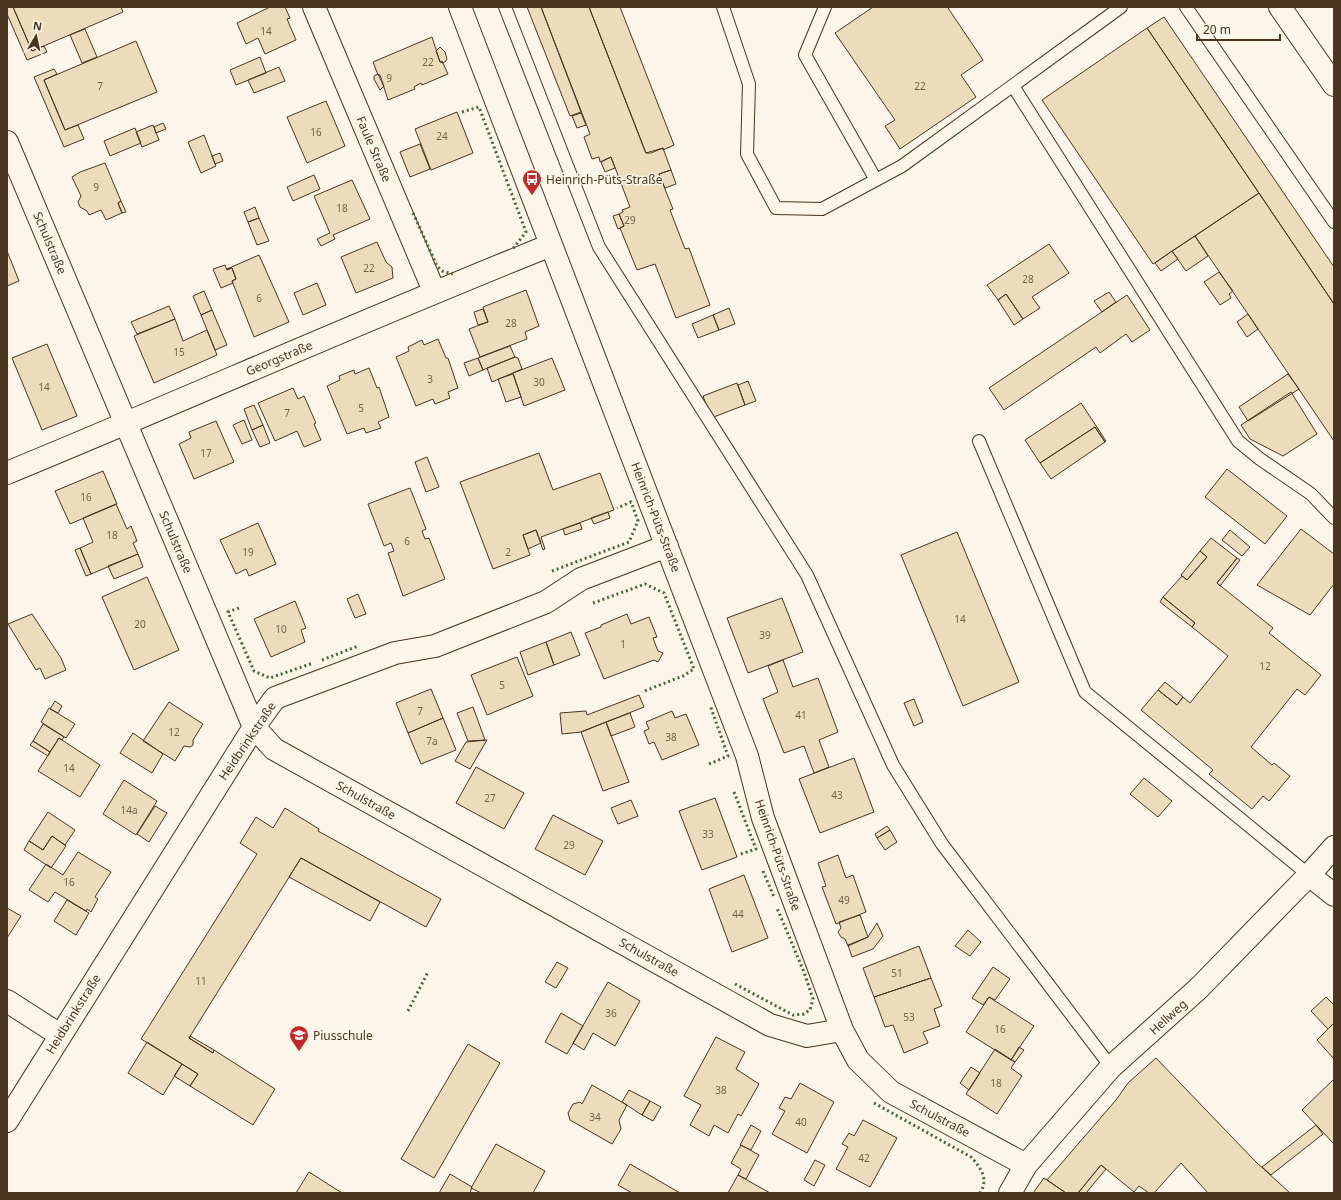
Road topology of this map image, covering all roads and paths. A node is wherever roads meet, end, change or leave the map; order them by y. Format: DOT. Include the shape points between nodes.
graph roads {
  1 [pos="314,7"];
  2 [pos="460,7"];
  3 [pos="505,7"];
  4 [pos="723,7"];
  5 [pos="825,7"];
  6 [pos="1121,7"];
  7 [pos="1186,7"];
  8 [pos="1280,7"];
  9 [pos="1334,85"];
  10 [pos="1013,86"];
  11 [pos="7,142"];
  12 [pos="876,180"];
  13 [pos="1334,222"];
  14 [pos="551,245"];
  15 [pos="434,291"];
  16 [pos="127,423"];
  17 [pos="979,441"];
  18 [pos="7,473"];
  19 [pos="1334,518"];
  20 [pos="667,546"];
  21 [pos="254,727"];
  22 [pos="1334,847"];
  23 [pos="1309,875"];
  24 [pos="1334,895"];
  25 [pos="7,1001"];
  26 [pos="842,1030"];
  27 [pos="60,1035"];
  28 [pos="1112,1067"];
  29 [pos="7,1121"];
  30 [pos="1026,1166"];
  31 [pos="1010,1193"];
  1 -- 15 [label="street, Faule Straße"];
  2 -- 14 [label="street, Heinrich-Püts-Straße"];
  3 -- 28 [label="lane" via="599,247 807,575 893,765 942,844"];
  4 -- 12 [label="lane" via="749,84 747,154 776,208 822,209"];
  5 -- 12 [label="lane" via="805,55"];
  6 -- 10 [label="lane"];
  7 -- 13 [label="lane"];
  8 -- 9 [label="street"];
  10 -- 12 [label="lane" via="902,166"];
  10 -- 19 [label="lane" via="1238,440 1260,459 1311,494"];
  11 -- 16 [label="street, Schulstraße"];
  14 -- 15 [label="street, Georgstraße"];
  14 -- 20 [label="street, Heinrich-Püts-Straße"];
  15 -- 16 [label="street, Georgstraße"];
  16 -- 18 [label="street, Georgstraße"];
  16 -- 21 [label="street, Schulstraße"];
  17 -- 23 [label="lane" via="1085,692"];
  20 -- 21 [label="street, Heidbrinkstraße" via="581,579 546,602 434,646 395,653 275,698"];
  20 -- 26 [label="street, Heinrich-Püts-Straße" via="747,756 763,818"];
  21 -- 26 [label="street, Schulstraße" via="274,749 770,1025 806,1036"];
  21 -- 27 [label="street, Heidbrinkstraße"];
  22 -- 23 [label="street, Hellweg"];
  23 -- 24 [label="street"];
  23 -- 28 [label="street, Hellweg" via="1199,988"];
  25 -- 27 [label="street"];
  26 -- 30 [label="street, Schulstraße" via="858,1060 892,1092"];
  27 -- 29 [label="street, Heidbrinkstraße"];
  28 -- 30 [label="street, Hellweg"];
  30 -- 31 [label="street, Hellweg"];
}
